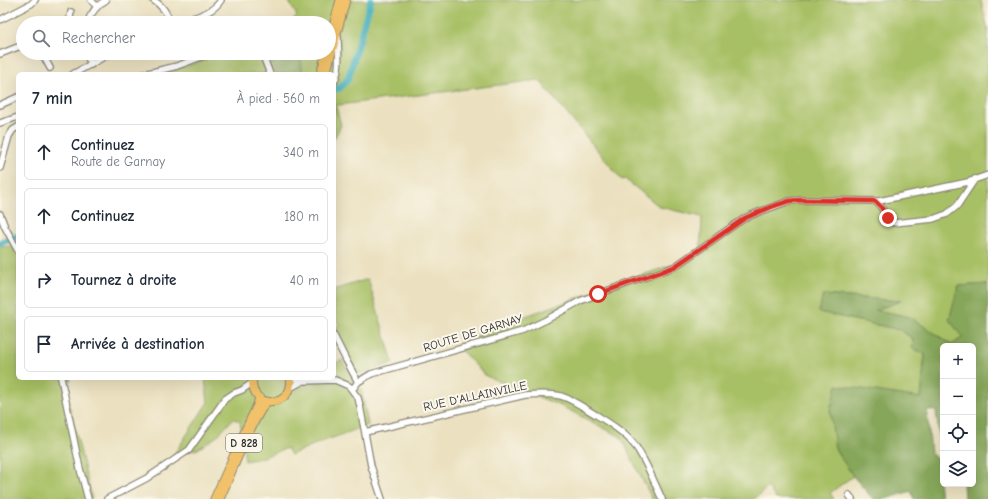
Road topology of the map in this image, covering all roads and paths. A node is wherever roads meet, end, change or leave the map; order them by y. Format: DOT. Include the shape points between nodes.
graph roads {
  1 [pos="35,0"];
  2 [pos="91,0"];
  3 [pos="106,0"];
  4 [pos="153,0"];
  5 [pos="221,0"];
  6 [pos="340,0"];
  7 [pos="346,0"];
  8 [pos="97,7"];
  9 [pos="71,12"];
  10 [pos="70,16"];
  11 [pos="90,16"];
  12 [pos="168,16"];
  13 [pos="197,16"];
  14 [pos="336,16"];
  15 [pos="0,20"];
  16 [pos="338,32"];
  17 [pos="336,39"];
  18 [pos="16,48"];
  19 [pos="0,54"];
  20 [pos="46,60"];
  21 [pos="89,60"];
  22 [pos="98,60"];
  23 [pos="193,60"];
  24 [pos="265,60"];
  25 [pos="324,60"];
  26 [pos="330,60"];
  27 [pos="91,64"];
  28 [pos="50,68"];
  29 [pos="77,72"];
  30 [pos="152,72"];
  31 [pos="269,72"];
  32 [pos="321,72"];
  33 [pos="327,72"];
  34 [pos="336,78"];
  35 [pos="16,98"];
  36 [pos="0,105"];
  37 [pos="16,118"];
  38 [pos="0,123"];
  39 [pos="16,128"];
  40 [pos="0,164"];
  41 [pos="988,175"];
  42 [pos="975,179"];
  43 [pos="875,201"];
  44 [pos="0,214"];
  45 [pos="16,247"];
  46 [pos="336,340"];
  47 [pos="61,380"];
  48 [pos="252,380"];
  49 [pos="290,380"];
  50 [pos="300,380"];
  51 [pos="303,381"];
  52 [pos="358,382"];
  53 [pos="290,388"];
  54 [pos="242,390"];
  55 [pos="352,390"];
  56 [pos="256,394"];
  57 [pos="267,402"];
  58 [pos="365,432"];
  59 [pos="88,499"];
  60 [pos="107,499"];
  61 [pos="214,499"];
  62 [pos="220,499"];
  63 [pos="382,499"];
  64 [pos="662,499"];
  1 -- 15 [label="street"];
  2 -- 8 [label="street"];
  3 -- 8 [label="street"];
  4 -- 12 [label="street"];
  5 -- 13 [label="street" via="209,12"];
  6 -- 14 [label="main road"];
  7 -- 16 [label="main road"];
  8 -- 11 [label="street"];
  9 -- 10 [label="street"];
  16 -- 17 [label="main road"];
  16 -- 34 [label="street"];
  18 -- 19 [label="street"];
  20 -- 28 [label="street"];
  21 -- 27 [label="street"];
  22 -- 27 [label="street"];
  23 -- 30 [label="street"];
  24 -- 31 [label="street"];
  25 -- 32 [label="main road"];
  26 -- 33 [label="main road"];
  27 -- 29 [label="street"];
  35 -- 36 [label="street"];
  37 -- 38 [label="street"];
  39 -- 40 [label="street" via="9,136"];
  41 -- 42 [label="street, ROUTE DE GARNAY"];
  42 -- 43 [label="street, ROUTE DE GARNAY"];
  42 -- 43 [label="street" via="957,206 947,214 934,219 894,223"];
  43 -- 52 [label="street, ROUTE DE GARNAY" via="801,200 771,207 745,218 674,267 598,294 523,331 371,374"];
  44 -- 45 [label="street"];
  46 -- 52 [label="street"];
  47 -- 59 [label="street"];
  48 -- 54 [label="street"];
  48 -- 56 [label="main road"];
  49 -- 53 [label="main road"];
  50 -- 51 [label="street"];
  51 -- 53 [label="street"];
  51 -- 55 [label="street" via="335,380"];
  52 -- 55 [label="street, ROUTE DE GARNAY"];
  53 -- 57 [label="main road" via="283,398 276,402"];
  54 -- 56 [label="street"];
  54 -- 60 [label="street" via="225,399 190,450 147,478"];
  55 -- 58 [label="street" via="358,398"];
  56 -- 57 [label="main road"];
  56 -- 61 [label="main road, D 828" via="257,405"];
  57 -- 62 [label="main road, D 828" via="250,430"];
  58 -- 63 [label="street" via="371,466"];
  58 -- 64 [label="street, RUE D'ALLAINVILLE" via="524,395 561,396 576,402 619,429 630,440 647,466"];
}
